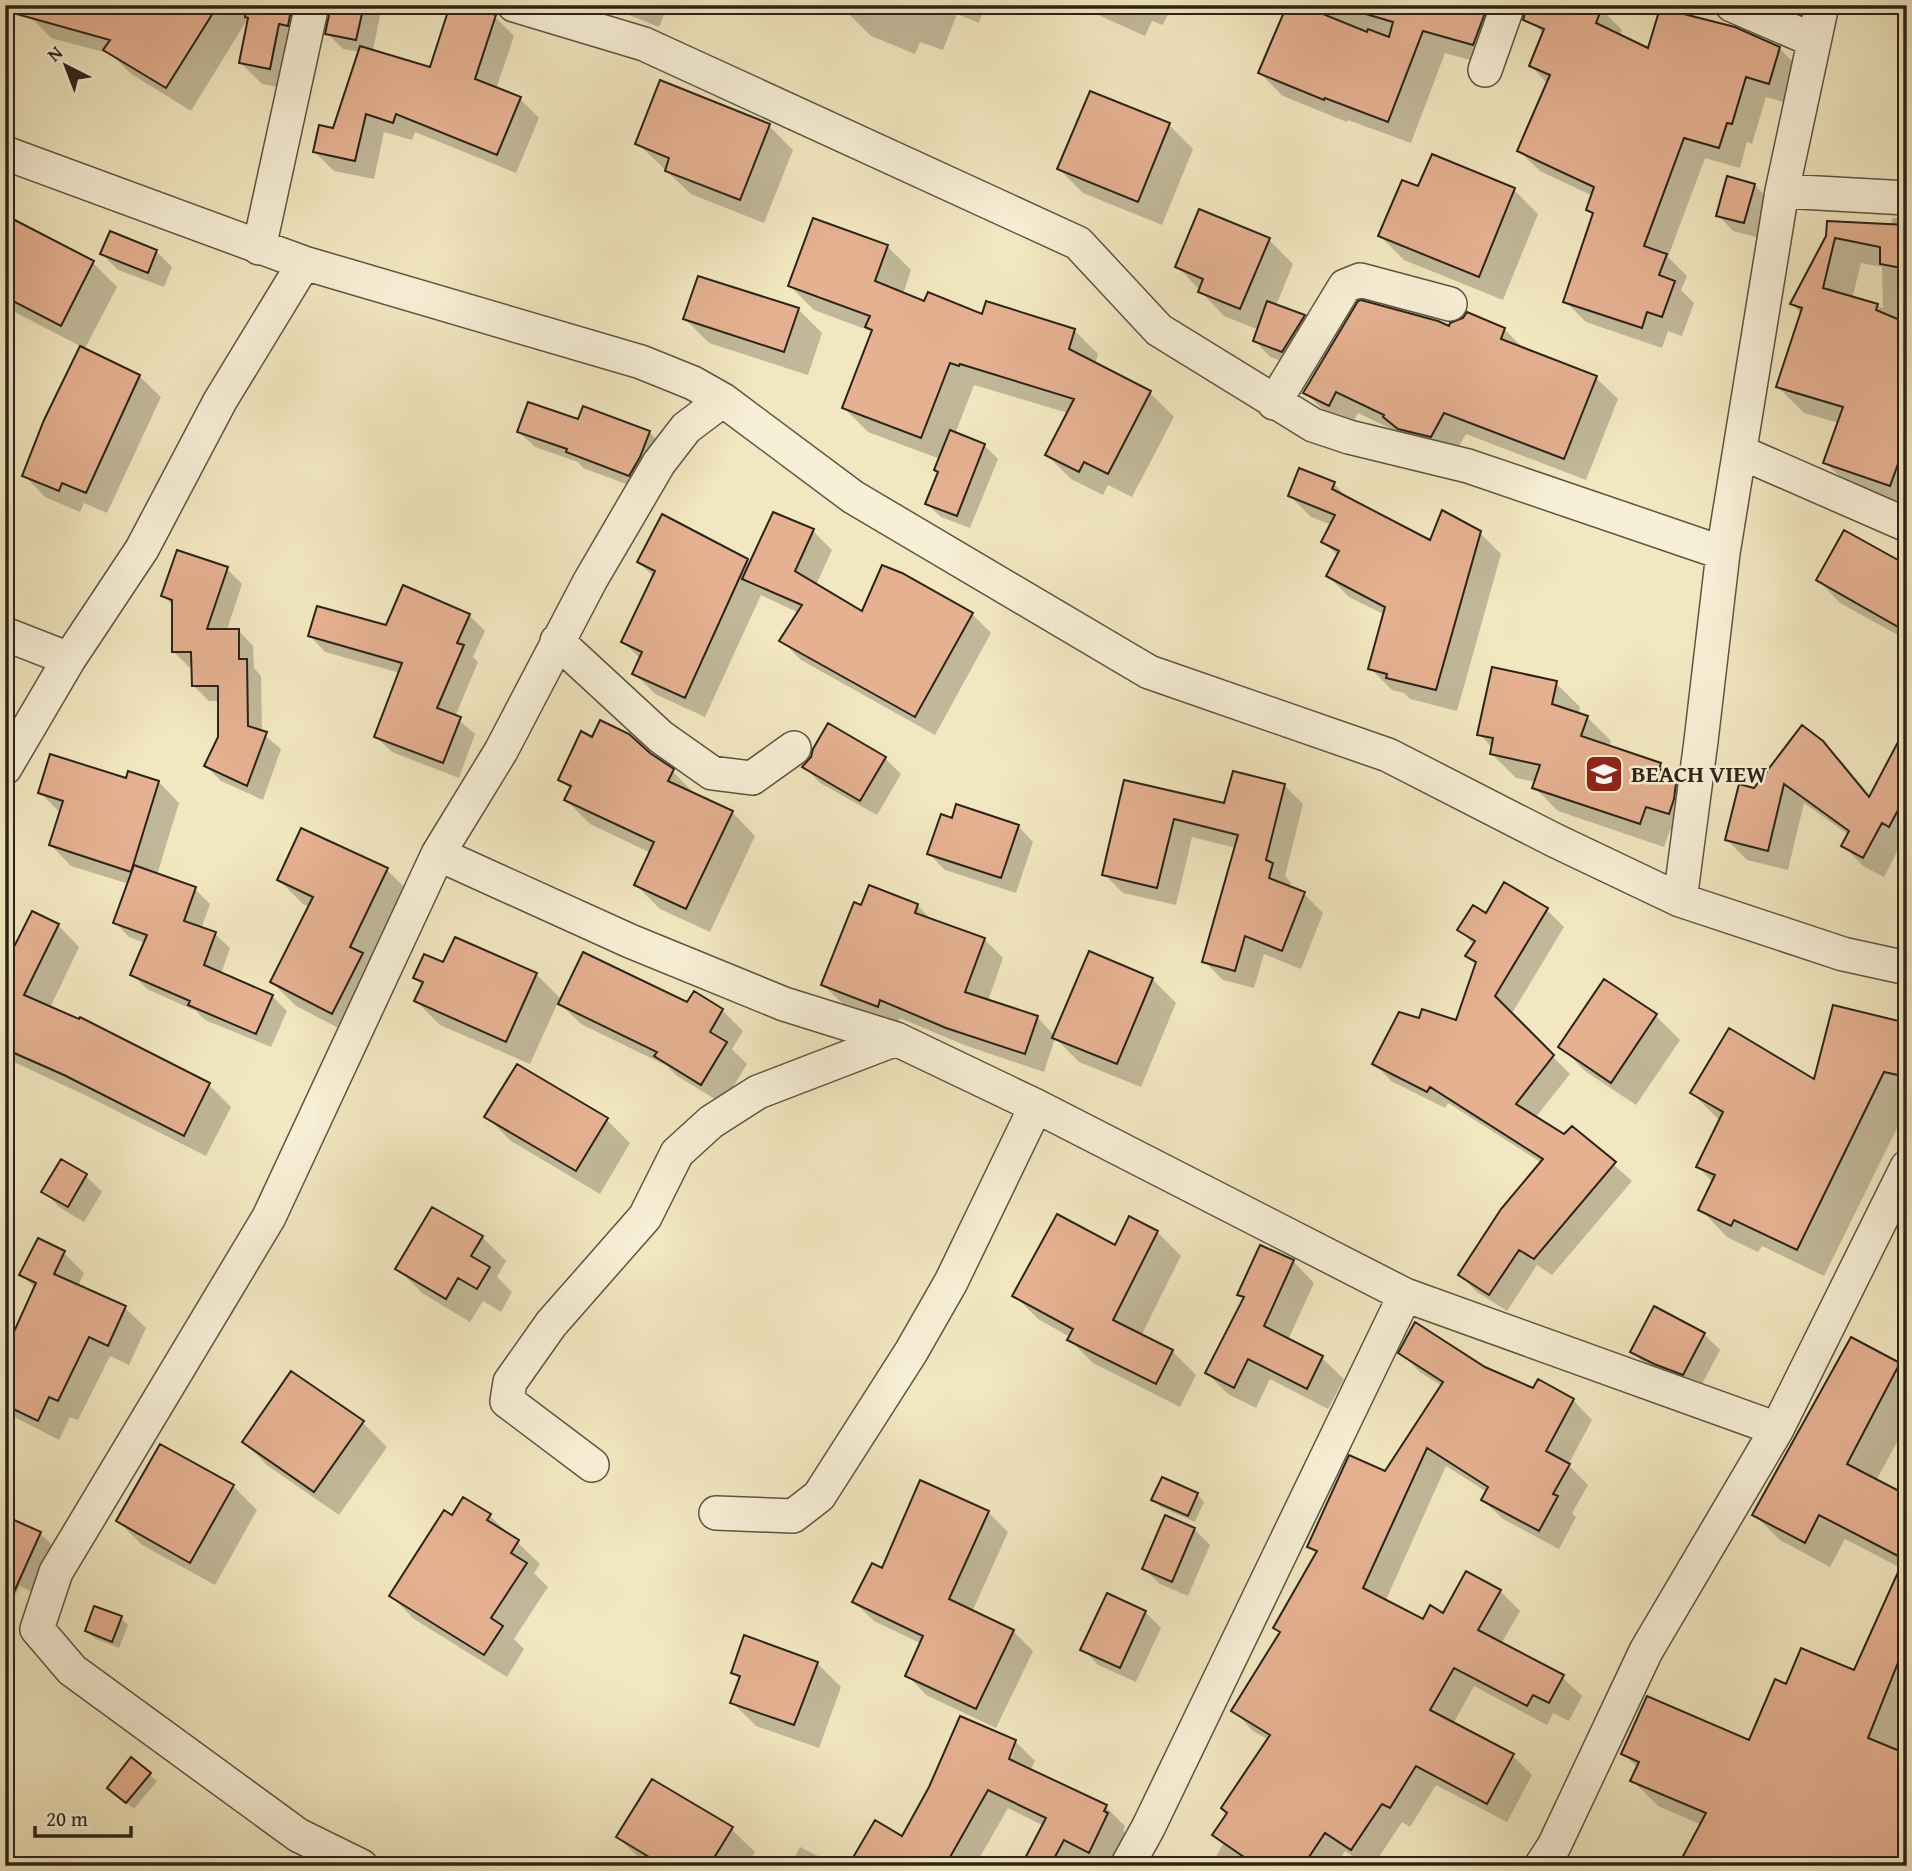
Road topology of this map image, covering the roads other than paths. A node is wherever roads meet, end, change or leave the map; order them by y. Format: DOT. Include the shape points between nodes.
graph roads {
  1 [pos="312,5"];
  2 [pos="514,5"];
  3 [pos="1508,5"];
  4 [pos="1732,5"];
  5 [pos="1822,5"];
  6 [pos="1813,40"];
  7 [pos="1485,70"];
  8 [pos="5,153"];
  9 [pos="1782,191"];
  10 [pos="1907,198"];
  11 [pos="259,248"];
  12 [pos="304,263"];
  13 [pos="1450,304"];
  14 [pos="723,400"];
  15 [pos="1274,403"];
  16 [pos="1740,452"];
  17 [pos="1907,525"];
  18 [pos="1723,553"];
  19 [pos="5,634"];
  20 [pos="557,641"];
  21 [pos="69,659"];
  22 [pos="794,748"];
  23 [pos="5,768"];
  24 [pos="438,854"];
  25 [pos="1680,900"];
  26 [pos="1907,968"];
  27 [pos="895,1039"];
  28 [pos="1037,1106"];
  29 [pos="1907,1167"];
  30 [pos="1405,1294"];
  31 [pos="1777,1429"];
  32 [pos="592,1465"];
  33 [pos="716,1513"];
  34 [pos="361,1866"];
  35 [pos="1127,1866"];
  36 [pos="1541,1866"];
  1 -- 11 [label="street"];
  2 -- 15 [label="street" via="643,44 1078,243 1159,330"];
  3 -- 7 [label="street"];
  4 -- 6 [label="street"];
  5 -- 6 [label="street"];
  6 -- 9 [label="street"];
  8 -- 11 [label="street"];
  9 -- 10 [label="street"];
  9 -- 16 [label="street"];
  11 -- 12 [label="street"];
  12 -- 14 [label="street" via="641,362"];
  12 -- 21 [label="street" via="220,401 142,549"];
  13 -- 15 [label="street" via="1352,281"];
  14 -- 20 [label="street" via="686,428 659,463"];
  14 -- 25 [label="street" via="853,496 1149,672 1388,755"];
  15 -- 18 [label="street" via="1349,438 1468,466"];
  16 -- 17 [label="street"];
  16 -- 18 [label="street"];
  18 -- 25 [label="street"];
  19 -- 21 [label="street"];
  20 -- 22 [label="street" via="661,737 712,773 752,778"];
  20 -- 24 [label="street" via="501,751"];
  21 -- 23 [label="street"];
  24 -- 27 [label="street" via="784,1004"];
  24 -- 34 [label="street" via="270,1217 56,1572 37,1629 72,1670 276,1820"];
  25 -- 26 [label="street" via="1843,954"];
  27 -- 28 [label="street"];
  27 -- 32 [label="street" via="758,1093 711,1122 677,1153 645,1217 551,1324 510,1382 508,1401"];
  28 -- 30 [label="street"];
  28 -- 33 [label="street" via="951,1282 819,1496 793,1517"];
  29 -- 31 [label="street"];
  30 -- 31 [label="street"];
  30 -- 35 [label="street"];
  31 -- 36 [label="street" via="1646,1651"];
}
